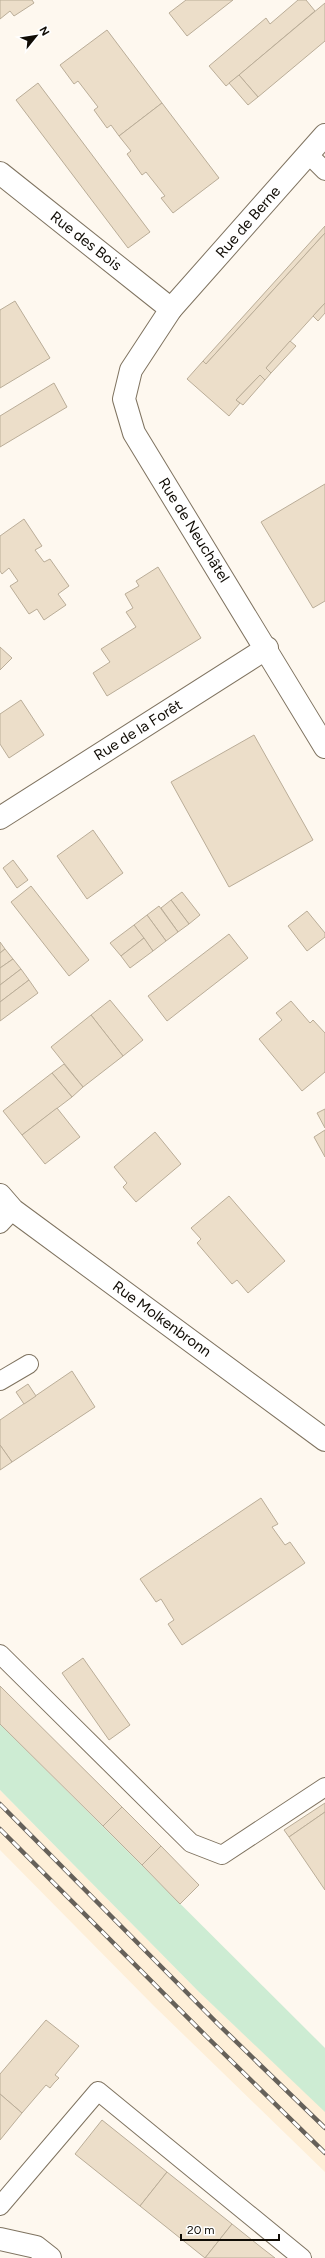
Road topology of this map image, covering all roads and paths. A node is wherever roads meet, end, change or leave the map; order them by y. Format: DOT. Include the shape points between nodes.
graph roads {
  1 [pos="325,135"];
  2 [pos="308,154"];
  3 [pos="325,171"];
  4 [pos="0,173"];
  5 [pos="171,309"];
  6 [pos="267,648"];
  7 [pos="325,746"];
  8 [pos="3,810"];
  9 [pos="4,1210"];
  10 [pos="29,1364"];
  11 [pos="0,1381"];
  12 [pos="325,1440"];
  13 [pos="0,1654"];
  14 [pos="325,1787"];
  15 [pos="0,2206"];
  16 [pos="0,2239"];
  17 [pos="50,2258"];
  18 [pos="302,2258"];
  1 -- 2 [label="street, Rue de Berne"];
  2 -- 3 [label="lane"];
  2 -- 5 [label="street, Rue de Berne"];
  4 -- 5 [label="street, Rue des Bois"];
  5 -- 6 [label="street, Rue de Neuchâtel" via="131,370 124,400 134,433"];
  6 -- 7 [label="street, Rue de Neuchâtel"];
  6 -- 8 [label="street, Rue de la Forêt"];
  9 -- 12 [label="street, Rue Molkenbronn"];
  10 -- 11 [label="lane"];
  13 -- 14 [label="lane" via="191,1843 222,1855"];
  15 -- 18 [label="lane" via="98,2092"];
  16 -- 17 [label="street" via="36,2247"];
}
